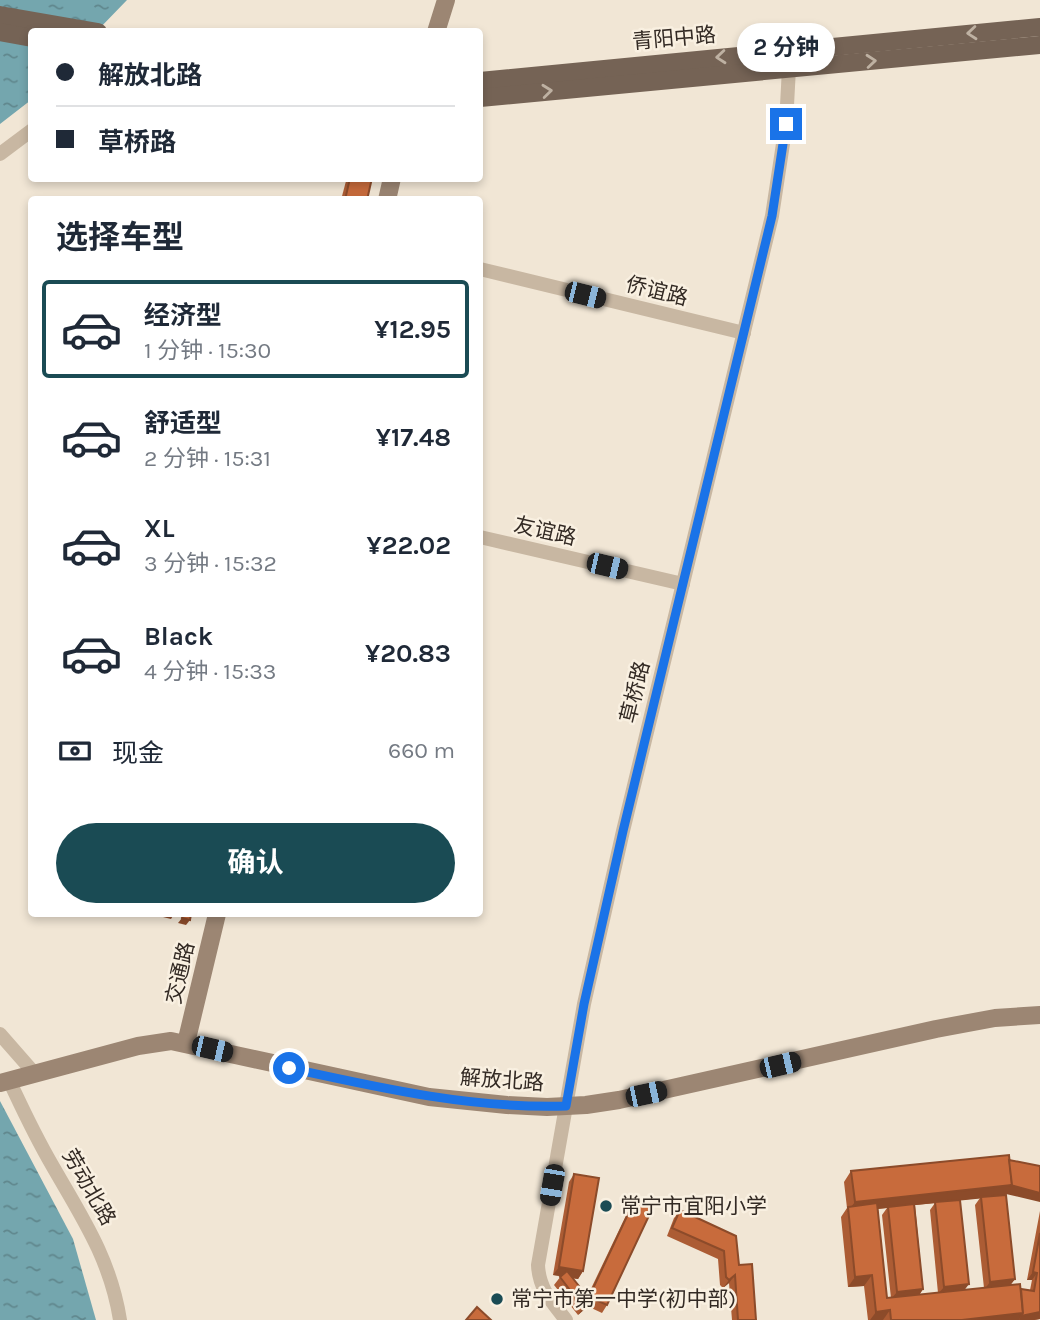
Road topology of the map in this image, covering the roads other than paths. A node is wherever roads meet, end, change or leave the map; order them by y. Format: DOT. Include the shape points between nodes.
graph roads {
  1 [pos="446,0"];
  2 [pos="0,15"];
  3 [pos="1040,27"];
  4 [pos="75,28"];
  5 [pos="437,28"];
  6 [pos="0,32"];
  7 [pos="28,37"];
  8 [pos="1040,45"];
  9 [pos="789,68"];
  10 [pos="483,81"];
  11 [pos="483,99"];
  12 [pos="28,133"];
  13 [pos="0,154"];
  14 [pos="483,270"];
  15 [pos="744,333"];
  16 [pos="483,538"];
  17 [pos="683,584"];
  18 [pos="216,917"];
  19 [pos="1040,1015"];
  20 [pos="0,1034"];
  21 [pos="186,1044"];
  22 [pos="34,1074"];
  23 [pos="4,1081"];
  24 [pos="566,1106"];
  25 [pos="120,1320"];
  26 [pos="566,1320"];
  1 -- 5 [label="street"];
  2 -- 4 [label="main road"];
  3 -- 10 [label="main road, 青阳中路, one-way"];
  6 -- 7 [label="main road"];
  9 -- 8 [label="main road, 青阳中路, one-way"];
  11 -- 9 [label="main road, 青阳中路, one-way"];
  9 -- 15 [label="street, 草桥路" via="772,216"];
  12 -- 13 [label="street"];
  14 -- 15 [label="street, 侨谊路"];
  15 -- 17 [label="street, 草桥路"];
  16 -- 17 [label="street, 友谊路"];
  17 -- 24 [label="street, 草桥路" via="593,964"];
  18 -- 21 [label="street, 交通路"];
  19 -- 24 [label="street, 解放北路" via="995,1018 619,1100"];
  20 -- 22 [label="street"];
  21 -- 22 [label="street, 解放北路" via="171,1041 138,1046"];
  21 -- 24 [label="street, 解放北路" via="429,1097"];
  22 -- 23 [label="street, 解放北路"];
  23 -- 25 [label="street, 劳动北路" via="102,1253"];
  24 -- 26 [label="street, 草桥路" via="538,1265 545,1293"];
}
